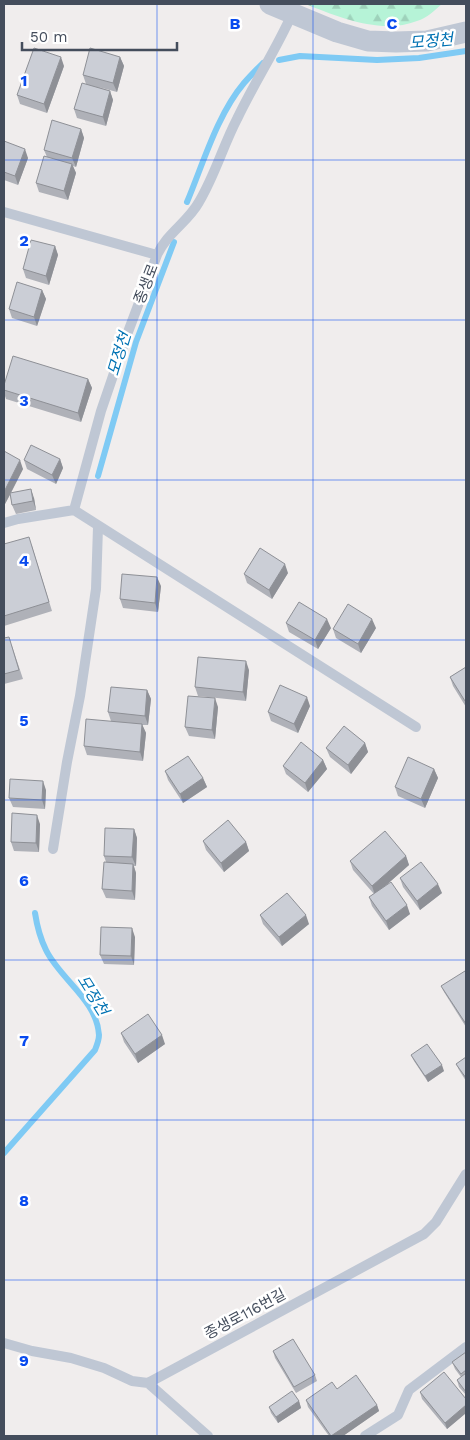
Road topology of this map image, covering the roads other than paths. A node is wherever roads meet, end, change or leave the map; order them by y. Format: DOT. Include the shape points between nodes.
graph roads {
  1 [pos="270,4"];
  2 [pos="292,14"];
  3 [pos="466,32"];
  4 [pos="4,212"];
  5 [pos="157,255"];
  6 [pos="74,510"];
  7 [pos="4,523"];
  8 [pos="98,527"];
  9 [pos="416,727"];
  10 [pos="52,849"];
  11 [pos="466,1174"];
  12 [pos="4,1343"];
  13 [pos="466,1347"];
  14 [pos="148,1383"];
  15 [pos="208,1436"];
  16 [pos="364,1436"];
  1 -- 2 [label="street"];
  2 -- 3 [label="street" via="368,41 427,41"];
  2 -- 5 [label="lane, 종생로" via="238,116 198,204"];
  4 -- 5 [label="lane"];
  5 -- 6 [label="lane, 종생로" via="101,411"];
  6 -- 7 [label="lane"];
  6 -- 8 [label="lane"];
  8 -- 9 [label="lane"];
  8 -- 10 [label="lane" via="94,598"];
  11 -- 14 [label="lane, 종생로116번길" via="436,1222 424,1234"];
  12 -- 14 [label="lane" via="71,1358 132,1381"];
  13 -- 16 [label="lane" via="409,1390 398,1415"];
  14 -- 15 [label="lane"];
}
